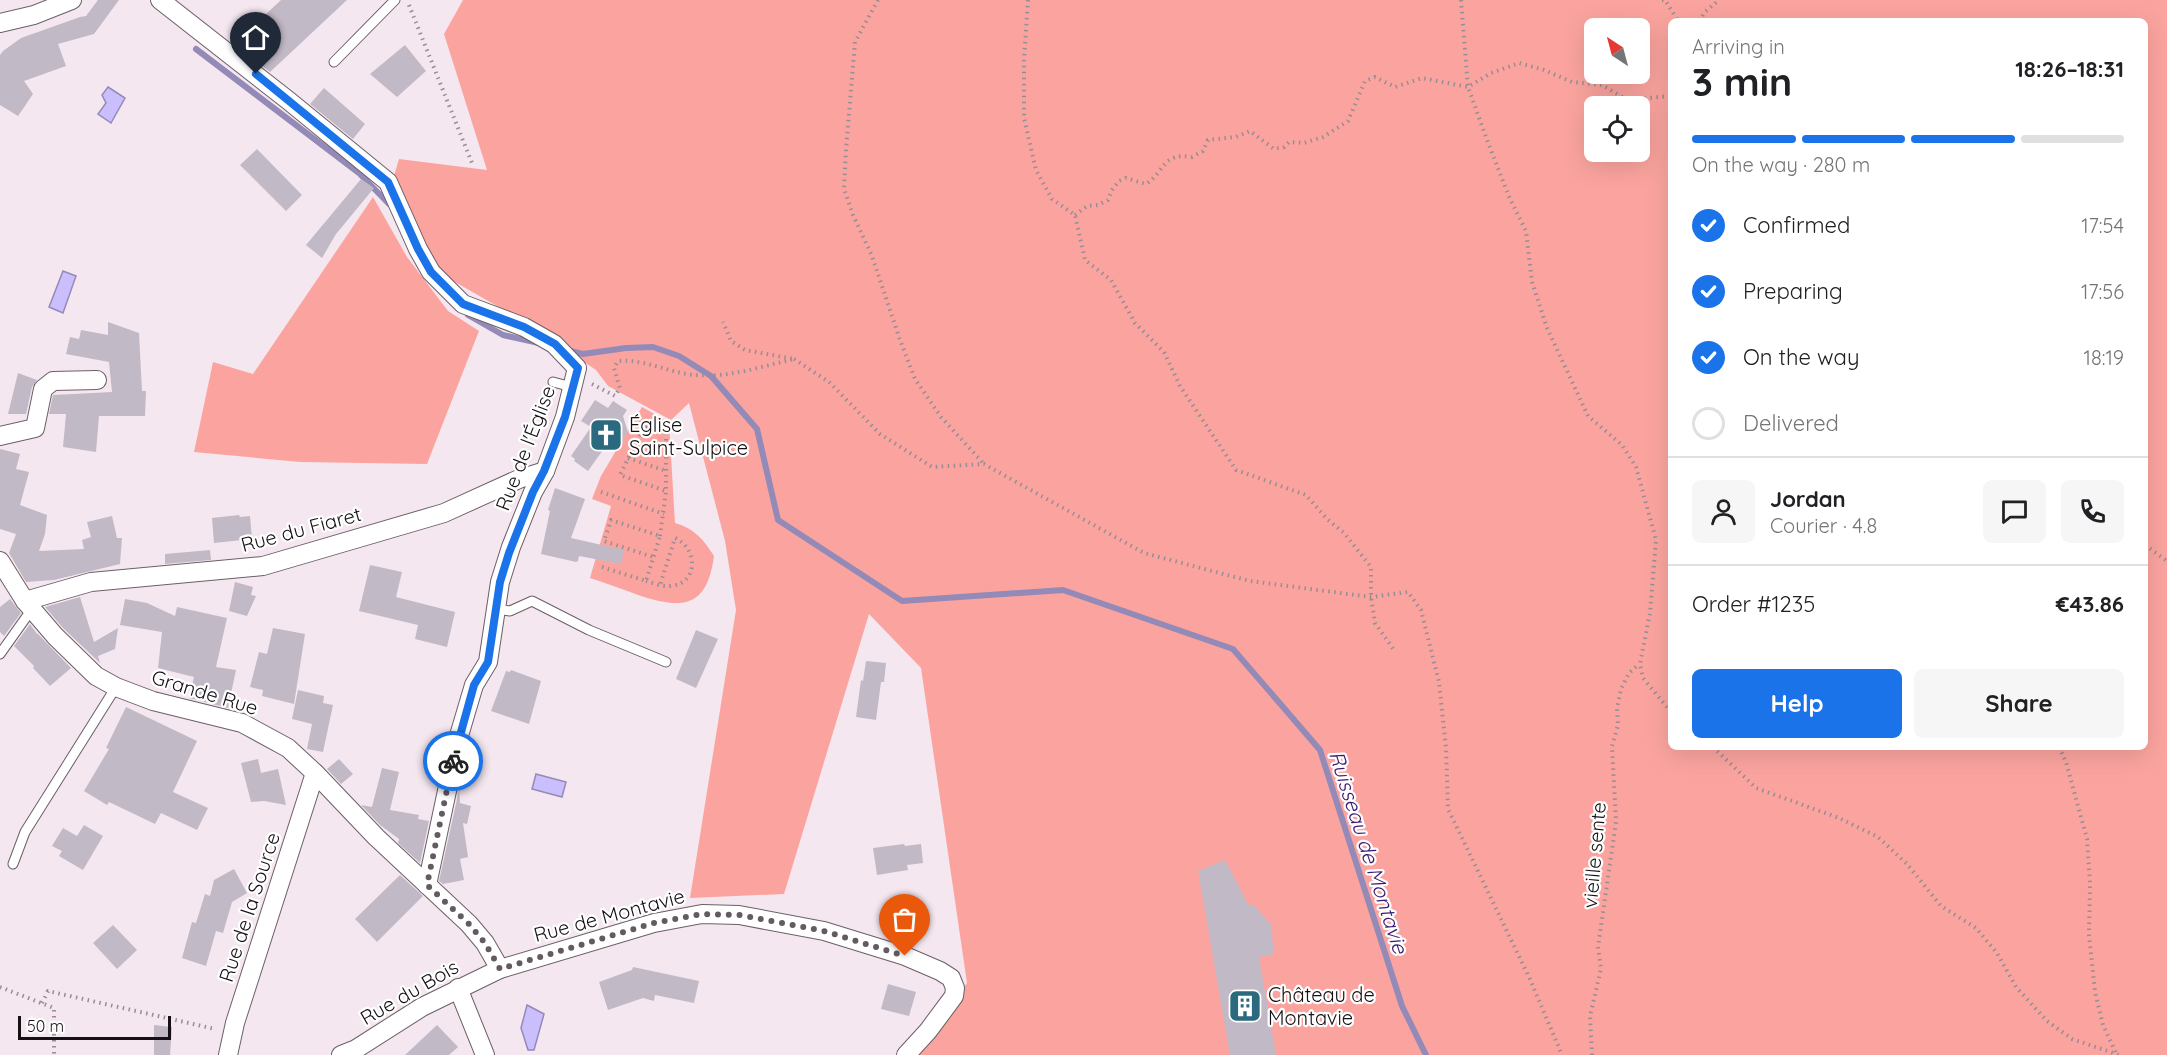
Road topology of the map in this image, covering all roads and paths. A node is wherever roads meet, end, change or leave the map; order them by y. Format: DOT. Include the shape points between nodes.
graph roads {
  1 [pos="72,0"];
  2 [pos="160,0"];
  3 [pos="395,0"];
  4 [pos="405,0"];
  5 [pos="878,0"];
  6 [pos="1028,0"];
  7 [pos="1461,0"];
  8 [pos="1662,0"];
  9 [pos="1719,0"];
  10 [pos="1676,18"];
  11 [pos="1701,18"];
  12 [pos="0,23"];
  13 [pos="334,62"];
  14 [pos="1468,87"];
  15 [pos="1668,96"];
  16 [pos="472,163"];
  17 [pos="1075,215"];
  18 [pos="723,322"];
  19 [pos="794,359"];
  20 [pos="97,380"];
  21 [pos="553,382"];
  22 [pos="572,387"];
  23 [pos="620,388"];
  24 [pos="0,436"];
  25 [pos="628,458"];
  26 [pos="984,464"];
  27 [pos="544,471"];
  28 [pos="666,471"];
  29 [pos="666,491"];
  30 [pos="601,492"];
  31 [pos="664,514"];
  32 [pos="660,536"];
  33 [pos="2148,547"];
  34 [pos="653,557"];
  35 [pos="0,561"];
  36 [pos="2167,561"];
  37 [pos="602,567"];
  38 [pos="646,581"];
  39 [pos="660,585"];
  40 [pos="1371,597"];
  41 [pos="29,605"];
  42 [pos="497,609"];
  43 [pos="1394,650"];
  44 [pos="0,654"];
  45 [pos="666,662"];
  46 [pos="1640,664"];
  47 [pos="116,687"];
  48 [pos="1668,708"];
  49 [pos="1716,750"];
  50 [pos="2060,750"];
  51 [pos="315,773"];
  52 [pos="13,864"];
  53 [pos="427,885"];
  54 [pos="500,969"];
  55 [pos="0,987"];
  56 [pos="458,988"];
  57 [pos="42,1003"];
  58 [pos="233,1033"];
  59 [pos="2118,1054"];
  60 [pos="54,1055"];
  61 [pos="228,1055"];
  62 [pos="341,1055"];
  63 [pos="485,1055"];
  64 [pos="906,1055"];
  65 [pos="1562,1055"];
  66 [pos="1592,1055"];
  1 -- 12 [label="street"];
  2 -- 22 [label="street, Rue de l'Église" via="388,182 431,272 463,304 524,327 555,344 578,368"];
  3 -- 13 [label="lane"];
  4 -- 16 [label="path"];
  5 -- 26 [label="path" via="855,42 844,189 915,379 941,417"];
  6 -- 17 [label="path" via="1024,118 1036,170 1052,199"];
  7 -- 14 [label="path"];
  8 -- 10 [label="path"];
  9 -- 11 [label="path"];
  14 -- 15 [label="path" via="1519,63 1572,82 1602,85 1624,98"];
  14 -- 17 [label="path" via="1422,78 1395,87 1375,77 1365,81 1348,121 1323,136 1274,149 1250,131 1208,140 1203,151 1192,157 1170,158 1146,184 1126,178 1119,181 1108,200 1087,206"];
  14 -- 46 [label="path" via="1510,200 1526,231 1532,282 1558,353 1588,416 1622,445 1636,467 1656,540 1650,614"];
  17 -- 40 [label="path" via="1085,260 1111,280 1135,323 1164,352 1180,386 1236,470 1306,495 1371,567"];
  18 -- 19 [label="path" via="731,341 745,350"];
  19 -- 23 [label="path" via="711,376 634,360 618,361 614,368"];
  19 -- 26 [label="path" via="829,382 880,434 932,467"];
  20 -- 24 [label="street" via="53,381 43,389 35,428"];
  21 -- 22 [label="lane"];
  22 -- 27 [label="street, Rue de l'Église"];
  25 -- 28 [label="path"];
  25 -- 28 [label="path" via="643,428 666,427"];
  25 -- 29 [label="path" via="620,475"];
  26 -- 40 [label="path" via="1144,552 1250,581"];
  27 -- 41 [label="street, Rue du Fiaret" via="444,513 263,566 91,582"];
  27 -- 42 [label="street, Rue de l'Église" via="509,553"];
  28 -- 29 [label="path"];
  29 -- 31 [label="path"];
  30 -- 31 [label="path"];
  31 -- 32 [label="path"];
  32 -- 34 [label="path"];
  32 -- 34 [label="path" via="611,520 604,541"];
  33 -- 36 [label="path"];
  34 -- 38 [label="path"];
  35 -- 41 [label="street, Grande Rue"];
  37 -- 38 [label="path"];
  38 -- 39 [label="path"];
  39 -- 39 [label="path" via="685,580 693,564 689,548 675,538"];
  40 -- 43 [label="path" via="1376,622"];
  40 -- 65 [label="path" via="1408,592 1421,610 1439,682 1448,809"];
  41 -- 44 [label="lane"];
  41 -- 47 [label="street, Grande Rue" via="96,676"];
  42 -- 45 [label="lane" via="510,611 532,601"];
  42 -- 53 [label="street, Rue de l'Église" via="488,662 474,685 458,739"];
  46 -- 48 [label="path" via="1643,678"];
  46 -- 66 [label="path, vieille sente" via="1629,673 1621,689 1612,746 1616,822 1598,947 1601,969 1590,1016"];
  47 -- 51 [label="street, Grande Rue" via="153,701 242,723 288,748"];
  47 -- 52 [label="lane" via="25,832"];
  49 -- 59 [label="path" via="1756,788 1839,818 1878,837 1907,864 1941,906 1976,928 1997,953 2016,987 2047,1022 2072,1039"];
  50 -- 59 [label="path" via="2087,839 2089,935 2095,992 2103,1025"];
  51 -- 53 [label="street, Grande Rue"];
  51 -- 58 [label="street, Rue de la Source"];
  53 -- 54 [label="street, Grande Rue" via="469,924"];
  54 -- 56 [label="street, Rue du Bois"];
  54 -- 64 [label="street, Rue de Montavie" via="654,923 702,914 739,915 824,931 905,956 951,978 954,996"];
  55 -- 57 [label="path"];
  56 -- 62 [label="street, Rue du Bois"];
  56 -- 63 [label="street"];
  57 -- 58 [label="path" via="48,991"];
  57 -- 60 [label="path" via="54,1008"];
  58 -- 61 [label="street, Rue de la Source"];
}
